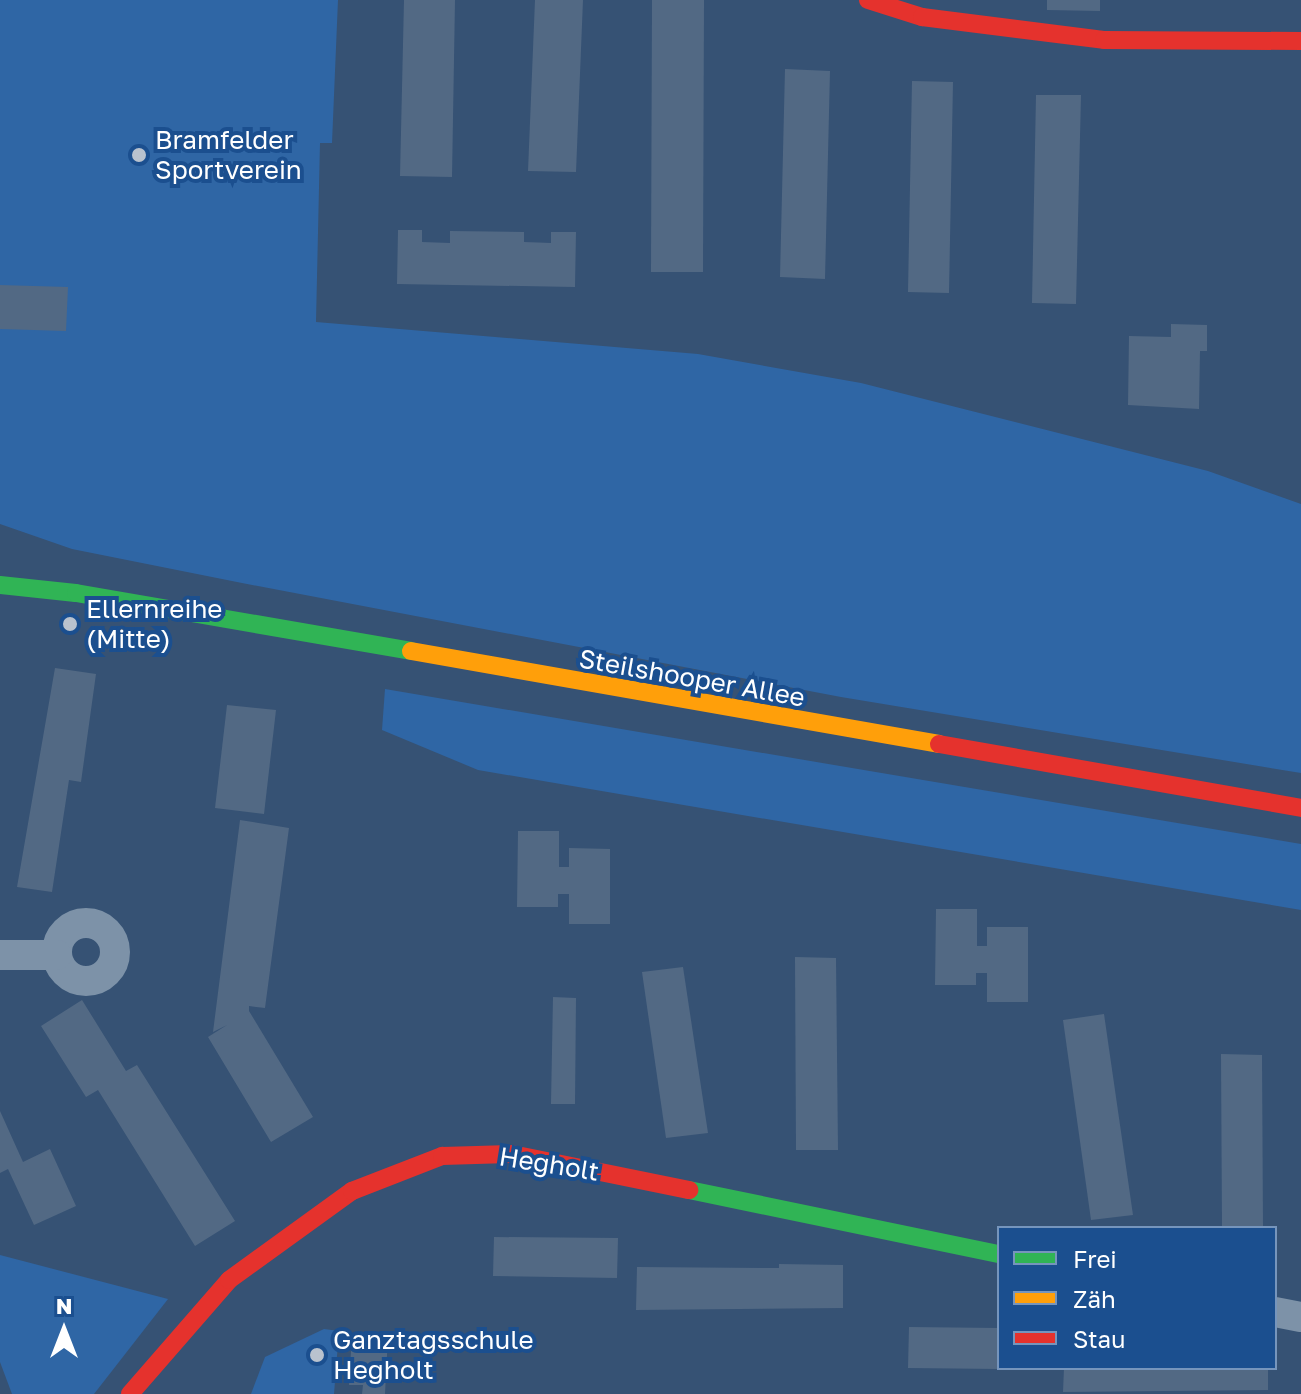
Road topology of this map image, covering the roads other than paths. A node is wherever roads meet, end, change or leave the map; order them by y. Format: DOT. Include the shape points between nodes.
graph roads {
  1 [pos="868,0"];
  2 [pos="1301,41"];
  3 [pos="25,567"];
  4 [pos="0,585"];
  5 [pos="76,593"];
  6 [pos="1301,808"];
  7 [pos="0,955"];
  8 [pos="57,955"];
  9 [pos="997,1254"];
  10 [pos="1277,1312"];
  11 [pos="1301,1317"];
  12 [pos="130,1394"];
  1 -- 2 [label="street" via="922,17 1104,40"];
  3 -- 5 [label="street, Steilshooper Allee"];
  4 -- 5 [label="street, Steilshooper Allee"];
  5 -- 6 [label="street, Steilshooper Allee"];
  7 -- 8 [label="street"];
  9 -- 12 [label="street, Hegholt" via="512,1154 442,1156 352,1191 229,1280"];
  10 -- 11 [label="street"];
}
